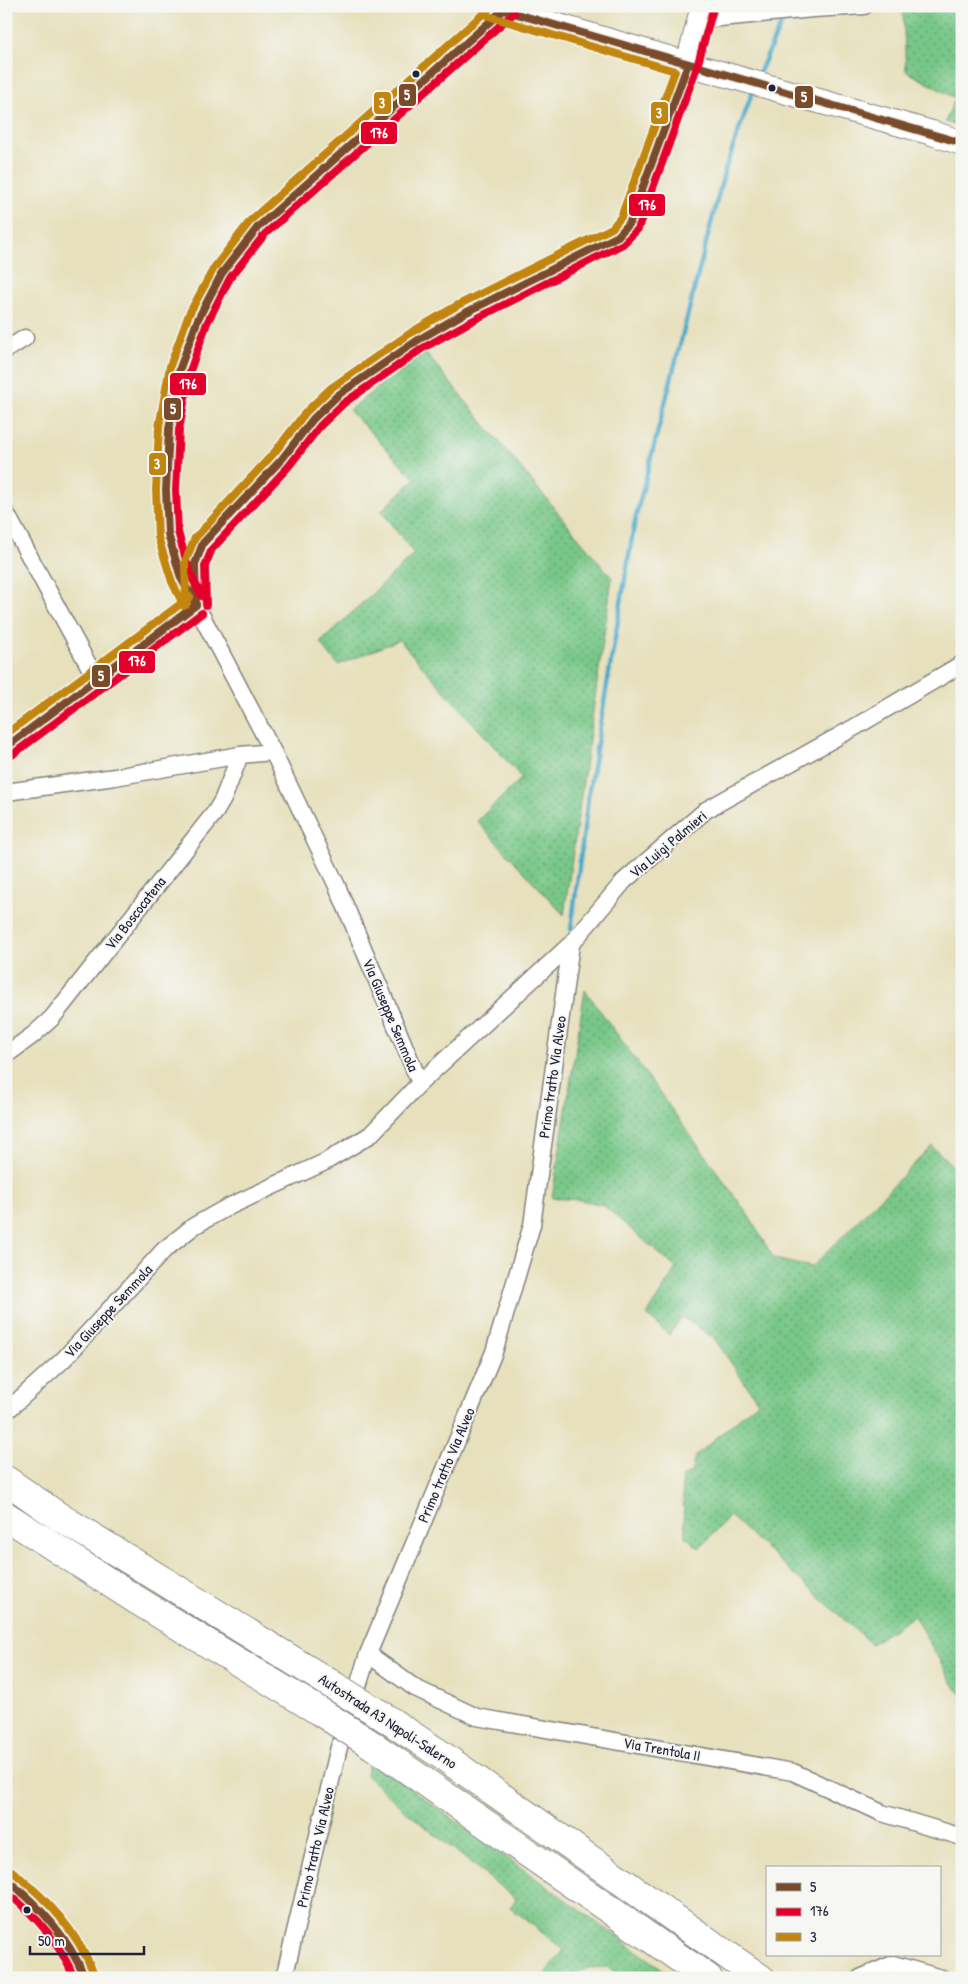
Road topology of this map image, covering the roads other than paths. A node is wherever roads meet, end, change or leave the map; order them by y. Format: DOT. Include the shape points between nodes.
graph roads {
  1 [pos="864,6"];
  2 [pos="500,8"];
  3 [pos="701,13"];
  4 [pos="688,64"];
  5 [pos="962,143"];
  6 [pos="25,338"];
  7 [pos="6,350"];
  8 [pos="6,513"];
  9 [pos="196,605"];
  10 [pos="962,664"];
  11 [pos="96,679"];
  12 [pos="6,747"];
  13 [pos="273,752"];
  14 [pos="240,755"];
  15 [pos="6,792"];
  16 [pos="571,944"];
  17 [pos="6,1054"];
  18 [pos="420,1083"];
  19 [pos="9,1410"];
  20 [pos="6,1480"];
  21 [pos="6,1516"];
  22 [pos="368,1654"];
  23 [pos="962,1837"];
  24 [pos="6,1879"];
  25 [pos="85,1978"];
  26 [pos="284,1978"];
  27 [pos="708,1978"];
  28 [pos="760,1978"];
  29 [pos="860,1978"];
  30 [pos="941,1978"];
  1 -- 3 [label="street" via="775,13"];
  2 -- 4 [label="street"];
  2 -- 9 [label="street, Via Giuseppe Semmola" via="258,227 222,273 198,319 180,368 169,429 166,490 168,534 181,578"];
  3 -- 4 [label="street, Via Giuseppe Semmola"];
  4 -- 5 [label="street"];
  4 -- 9 [label="street, Via Giuseppe Semmola" via="630,222 618,236 463,314 418,340 338,395 203,543 195,564"];
  6 -- 7 [label="street"];
  8 -- 11 [label="street"];
  9 -- 11 [label="street"];
  9 -- 13 [label="street, Via Giuseppe Semmola"];
  10 -- 16 [label="street, Via Luigi Palmieri" via="706,810 624,881"];
  11 -- 12 [label="street"];
  13 -- 14 [label="street"];
  13 -- 18 [label="street, Via Giuseppe Semmola" via="337,886"];
  14 -- 15 [label="street"];
  14 -- 17 [label="street, Via Boscocatena" via="216,811 52,1018"];
  16 -- 18 [label="street, Via Luigi Palmieri"];
  16 -- 22 [label="street, Primo tratto Via Alveo" via="532,1226 494,1352"];
  18 -- 19 [label="street, Via Giuseppe Semmola" via="370,1135 325,1162 194,1226 164,1250 58,1365"];
  20 -- 28 [label="highway, Autostrada A3 Napoli-Salerno, bridge" via="58,1516 378,1713"];
  21 -- 27 [label="highway, Autostrada A3 Napoli-Salerno, bridge" via="372,1745"];
  22 -- 23 [label="street, Via Trentola II" via="415,1688 477,1717 793,1772 882,1813"];
  22 -- 26 [label="street, Primo tratto Via Alveo" via="339,1747"];
  24 -- 25 [label="street" via="51,1918 71,1948"];
  29 -- 30 [label="street" via="893,1964"];
}
